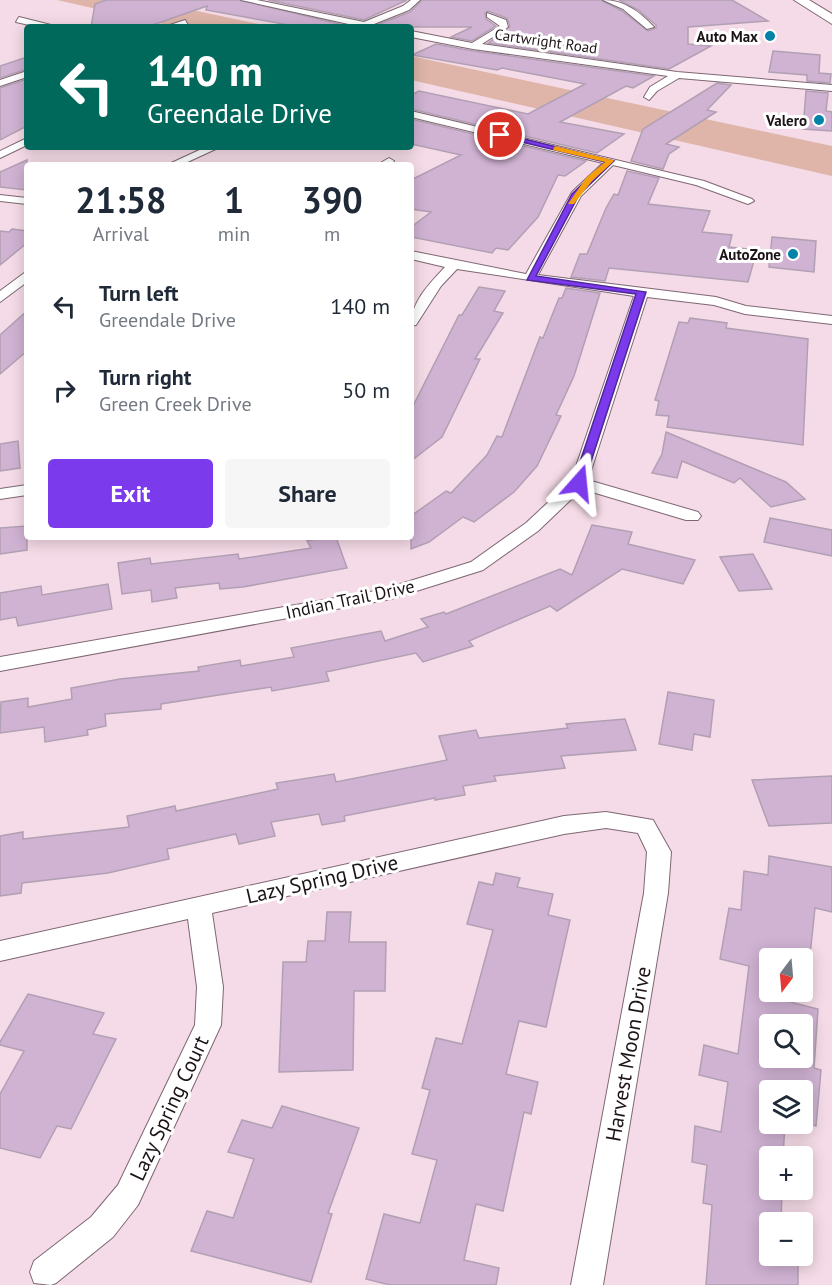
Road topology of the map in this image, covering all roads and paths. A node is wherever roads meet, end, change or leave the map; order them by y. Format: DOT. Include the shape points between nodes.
graph roads {
  1 [pos="245,0"];
  2 [pos="286,0"];
  3 [pos="416,0"];
  4 [pos="607,0"];
  5 [pos="800,0"];
  6 [pos="819,0"];
  7 [pos="271,6"];
  8 [pos="832,7"];
  9 [pos="490,15"];
  10 [pos="19,20"];
  11 [pos="832,20"];
  12 [pos="185,23"];
  13 [pos="36,24"];
  14 [pos="182,24"];
  15 [pos="359,24"];
  16 [pos="366,24"];
  17 [pos="650,27"];
  18 [pos="414,35"];
  19 [pos="473,46"];
  20 [pos="0,75"];
  21 [pos="24,75"];
  22 [pos="677,75"];
  23 [pos="13,79"];
  24 [pos="0,83"];
  25 [pos="832,88"];
  26 [pos="649,97"];
  27 [pos="832,97"];
  28 [pos="414,115"];
  29 [pos="24,143"];
  30 [pos="208,150"];
  31 [pos="0,155"];
  32 [pos="611,161"];
  33 [pos="179,162"];
  34 [pos="0,198"];
  35 [pos="24,201"];
  36 [pos="748,201"];
  37 [pos="414,256"];
  38 [pos="453,266"];
  39 [pos="24,278"];
  40 [pos="530,278"];
  41 [pos="642,292"];
  42 [pos="0,298"];
  43 [pos="716,301"];
  44 [pos="832,309"];
  45 [pos="414,317"];
  46 [pos="832,320"];
  47 [pos="579,483"];
  48 [pos="24,490"];
  49 [pos="0,494"];
  50 [pos="692,516"];
  51 [pos="0,664"];
  52 [pos="645,826"];
  53 [pos="199,907"];
  54 [pos="0,951"];
  55 [pos="45,1272"];
  56 [pos="587,1285"];
  1 -- 7 [label="street"];
  2 -- 7 [label="street"];
  3 -- 16 [label="street"];
  4 -- 17 [label="street" via="626,7"];
  5 -- 11 [label="main road"];
  6 -- 8 [label="main road"];
  7 -- 15 [label="street"];
  9 -- 19 [label="street" via="503,22 504,27"];
  10 -- 13 [label="street"];
  12 -- 14 [label="street"];
  18 -- 19 [label="street, Cartwright Road"];
  19 -- 22 [label="street, Cartwright Road"];
  20 -- 23 [label="street"];
  21 -- 23 [label="street"];
  22 -- 25 [label="street, Cartwright Road"];
  22 -- 26 [label="street" via="653,89"];
  22 -- 27 [label="street, Cartwright Road" via="770,92"];
  23 -- 24 [label="street"];
  28 -- 32 [label="street"];
  29 -- 31 [label="street"];
  30 -- 33 [label="street"];
  32 -- 36 [label="street" via="700,183"];
  32 -- 40 [label="street" via="576,194"];
  34 -- 35 [label="street"];
  37 -- 38 [label="street"];
  38 -- 40 [label="street"];
  38 -- 45 [label="street"];
  39 -- 42 [label="street"];
  40 -- 41 [label="street"];
  41 -- 43 [label="street"];
  41 -- 47 [label="street, Indian Trail Drive"];
  43 -- 44 [label="street" via="745,298"];
  43 -- 46 [label="street" via="745,310"];
  47 -- 50 [label="street"];
  47 -- 51 [label="street, Indian Trail Drive" via="532,527 477,566 384,595"];
  48 -- 49 [label="street"];
  52 -- 53 [label="street, Lazy Spring Drive" via="606,820 564,825"];
  52 -- 56 [label="street, Harvest Moon Drive" via="659,852 656,892"];
  53 -- 54 [label="street, Lazy Spring Drive"];
  53 -- 55 [label="street, Lazy Spring Court" via="210,987 208,1024 128,1195 102,1227"];
}
